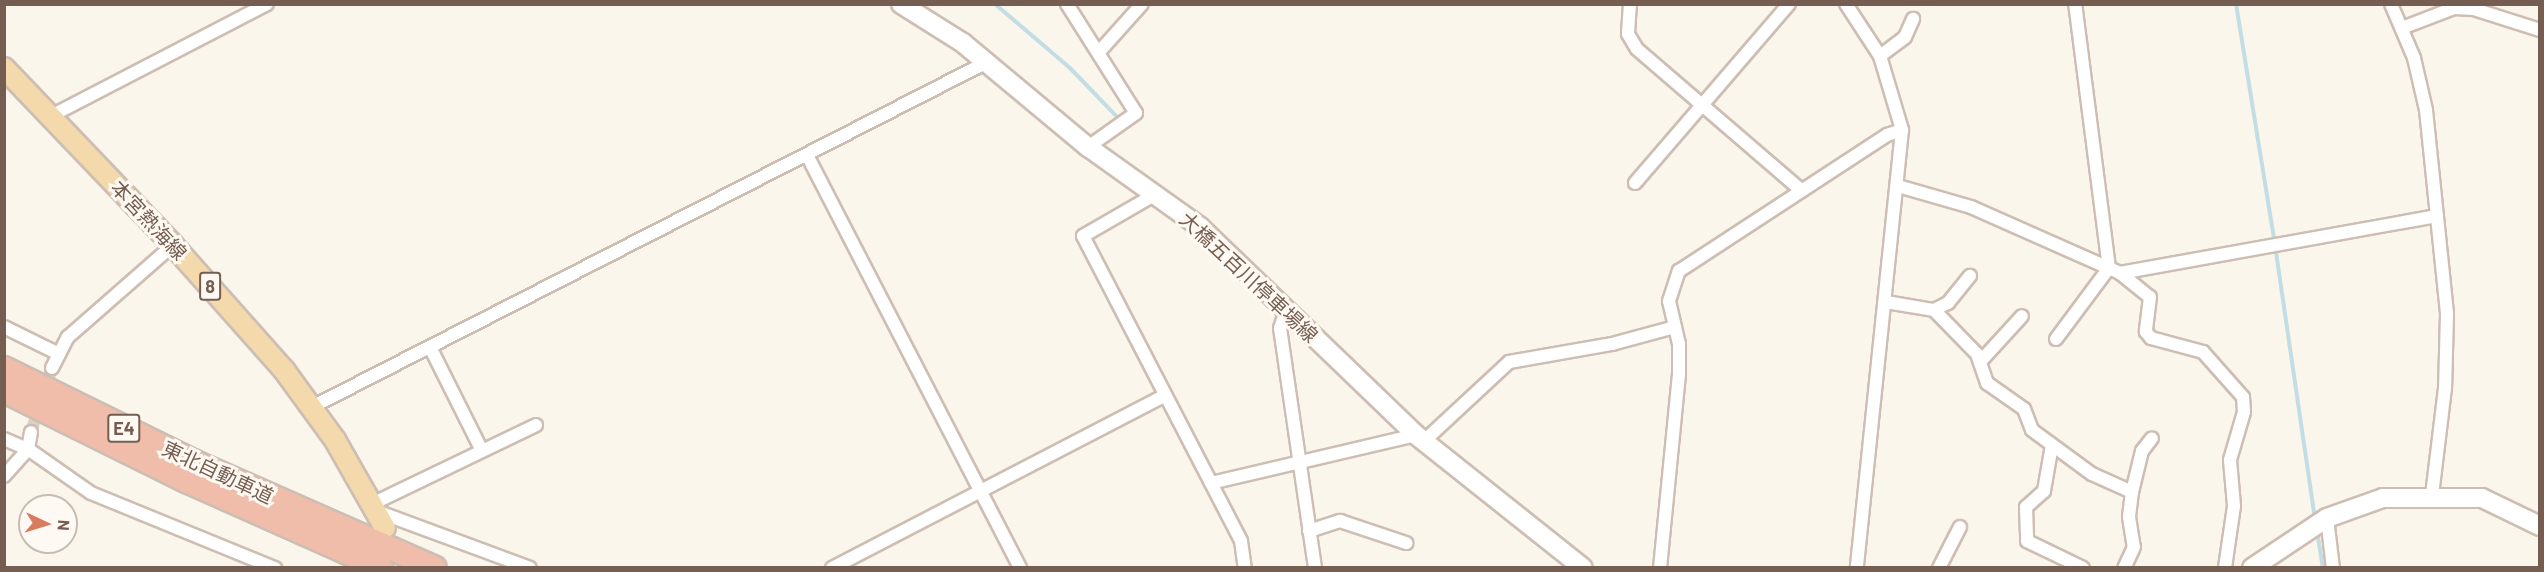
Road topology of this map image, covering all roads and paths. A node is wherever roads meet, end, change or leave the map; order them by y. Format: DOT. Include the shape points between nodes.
graph roads {
  1 [pos="267,4"];
  2 [pos="901,4"];
  3 [pos="1067,4"];
  4 [pos="1142,4"];
  5 [pos="1630,4"];
  6 [pos="1790,4"];
  7 [pos="1846,4"];
  8 [pos="2074,4"];
  9 [pos="2391,4"];
  10 [pos="1913,19"];
  11 [pos="2402,28"];
  12 [pos="2540,30"];
  13 [pos="1099,52"];
  14 [pos="1880,56"];
  15 [pos="985,63"];
  16 [pos="4,68"];
  17 [pos="1702,106"];
  18 [pos="51,116"];
  19 [pos="1902,130"];
  20 [pos="1088,147"];
  21 [pos="807,155"];
  22 [pos="1635,183"];
  23 [pos="1898,186"];
  24 [pos="1801,190"];
  25 [pos="1154,195"];
  26 [pos="2437,216"];
  27 [pos="173,245"];
  28 [pos="2114,270"];
  29 [pos="1970,276"];
  30 [pos="1886,302"];
  31 [pos="1934,310"];
  32 [pos="1286,311"];
  33 [pos="2022,316"];
  34 [pos="4,327"];
  35 [pos="1675,327"];
  36 [pos="2056,339"];
  37 [pos="430,347"];
  38 [pos="4,354"];
  39 [pos="59,354"];
  40 [pos="1980,362"];
  41 [pos="4,368"];
  42 [pos="52,368"];
  43 [pos="4,391"];
  44 [pos="1164,396"];
  45 [pos="312,407"];
  46 [pos="4,408"];
  47 [pos="536,425"];
  48 [pos="31,432"];
  49 [pos="2152,438"];
  50 [pos="4,439"];
  51 [pos="1419,439"];
  52 [pos="2052,445"];
  53 [pos="28,449"];
  54 [pos="481,450"];
  55 [pos="1300,461"];
  56 [pos="4,476"];
  57 [pos="1211,483"];
  58 [pos="982,492"];
  59 [pos="2132,492"];
  60 [pos="242,495"];
  61 [pos="2432,495"];
  62 [pos="378,514"];
  63 [pos="2320,522"];
  64 [pos="2540,526"];
  65 [pos="1960,527"];
  66 [pos="1309,531"];
  67 [pos="1406,543"];
  68 [pos="275,567"];
  69 [pos="381,567"];
  70 [pos="435,567"];
  71 [pos="530,567"];
  72 [pos="832,567"];
  73 [pos="1020,567"];
  74 [pos="1245,567"];
  75 [pos="1315,567"];
  76 [pos="1583,567"];
  77 [pos="1660,567"];
  78 [pos="1857,567"];
  79 [pos="1939,567"];
  80 [pos="2083,567"];
  81 [pos="2124,567"];
  82 [pos="2225,567"];
  83 [pos="2252,567"];
  84 [pos="2333,567"];
  1 -- 18 [label="street"];
  2 -- 15 [label="main road, 大橋五百川停車場線" via="938,25"];
  3 -- 13 [label="street"];
  4 -- 13 [label="street"];
  5 -- 17 [label="street" via="1627,25 1633,44"];
  6 -- 17 [label="street"];
  7 -- 14 [label="street"];
  8 -- 28 [label="street"];
  9 -- 11 [label="street"];
  10 -- 14 [label="street" via="1905,37"];
  11 -- 12 [label="street" via="2436,13 2464,9"];
  11 -- 26 [label="street" via="2426,110"];
  13 -- 20 [label="street" via="1136,113"];
  14 -- 19 [label="street"];
  15 -- 20 [label="main road, 大橋五百川停車場線"];
  15 -- 21 [label="street"];
  16 -- 18 [label="main road, 本宮熱海線 / 8"];
  17 -- 22 [label="street"];
  17 -- 24 [label="street"];
  18 -- 27 [label="main road, 本宮熱海線 / 8"];
  19 -- 23 [label="street"];
  19 -- 24 [label="street" via="1887,135"];
  20 -- 25 [label="main road, 大橋五百川停車場線"];
  21 -- 37 [label="street"];
  21 -- 58 [label="street"];
  23 -- 28 [label="street" via="1971,207"];
  23 -- 30 [label="street"];
  24 -- 35 [label="street" via="1745,231 1683,266 1669,301"];
  25 -- 32 [label="main road, 大橋五百川停車場線" via="1200,227"];
  25 -- 44 [label="street" via="1083,236"];
  26 -- 28 [label="street"];
  26 -- 61 [label="street" via="2450,340"];
  27 -- 39 [label="street" via="68,337"];
  27 -- 45 [label="main road, 本宮熱海線 / 8"];
  28 -- 36 [label="street"];
  28 -- 82 [label="street" via="2149,294 2146,332 2151,338 2200,350 2243,397 2244,412 2230,460 2235,506"];
  29 -- 31 [label="street" via="1948,303"];
  30 -- 31 [label="street"];
  30 -- 78 [label="street"];
  31 -- 40 [label="street"];
  32 -- 51 [label="main road, 大橋五百川停車場線"];
  32 -- 55 [label="street" via="1280,328"];
  33 -- 40 [label="street"];
  34 -- 39 [label="street"];
  35 -- 51 [label="street" via="1612,344 1509,362"];
  35 -- 77 [label="street" via="1679,344 1677,408 1661,525"];
  37 -- 45 [label="street"];
  37 -- 54 [label="street"];
  38 -- 60 [label="highway"];
  39 -- 42 [label="street"];
  40 -- 52 [label="street" via="1987,383 2024,409 2032,430"];
  41 -- 60 [label="highway, 東北自動車道 / E4"];
  43 -- 60 [label="highway, 東北自動車道 / E4"];
  44 -- 57 [label="street"];
  44 -- 58 [label="street"];
  45 -- 62 [label="main road, 本宮熱海線 / 8"];
  46 -- 60 [label="highway" via="135,466"];
  47 -- 54 [label="street"];
  48 -- 53 [label="street"];
  49 -- 59 [label="street" via="2142,451"];
  50 -- 53 [label="street"];
  51 -- 55 [label="street"];
  51 -- 76 [label="main road, 大橋五百川停車場線"];
  52 -- 59 [label="street" via="2092,474"];
  52 -- 80 [label="street" via="2044,491 2026,507 2027,541"];
  53 -- 56 [label="street"];
  53 -- 68 [label="street" via="91,493"];
  54 -- 62 [label="street"];
  55 -- 57 [label="street"];
  55 -- 66 [label="street"];
  57 -- 74 [label="street" via="1241,542"];
  58 -- 72 [label="street"];
  58 -- 73 [label="street"];
  59 -- 81 [label="street" via="2129,517 2134,547"];
  60 -- 69 [label="highway, 東北自動車道 / E4"];
  60 -- 70 [label="highway, 東北自動車道 / E4"];
  61 -- 63 [label="main road" via="2361,503"];
  61 -- 64 [label="main road" via="2482,498"];
  62 -- 71 [label="street"];
  63 -- 83 [label="main road"];
  63 -- 84 [label="street"];
  65 -- 79 [label="street"];
  66 -- 67 [label="street" via="1340,520"];
  66 -- 75 [label="street"];
}
